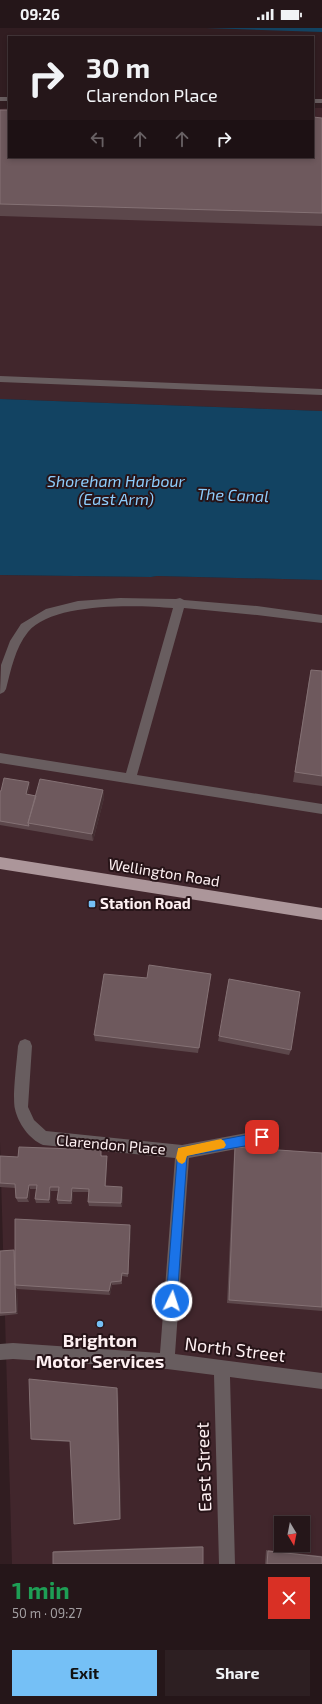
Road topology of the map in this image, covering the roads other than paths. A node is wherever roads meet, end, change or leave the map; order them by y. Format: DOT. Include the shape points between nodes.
graph roads {
  1 [pos="0,379"];
  2 [pos="322,392"];
  3 [pos="180,602"];
  4 [pos="322,619"];
  5 [pos="0,689"];
  6 [pos="0,758"];
  7 [pos="130,778"];
  8 [pos="322,809"];
  9 [pos="0,863"];
  10 [pos="322,914"];
  11 [pos="25,1046"];
  12 [pos="262,1137"];
  13 [pos="182,1152"];
  14 [pos="0,1352"];
  15 [pos="167,1361"];
  16 [pos="222,1368"];
  17 [pos="322,1381"];
  18 [pos="227,1564"];
  1 -- 2 [label="street"];
  3 -- 4 [label="street"];
  3 -- 5 [label="street" via="74,605 45,613 25,626 11,651"];
  3 -- 7 [label="street"];
  6 -- 7 [label="street"];
  7 -- 8 [label="street"];
  9 -- 10 [label="main road, Wellington Road"];
  11 -- 13 [label="street, Clarendon Place" via="21,1108 29,1125 43,1138"];
  12 -- 13 [label="street, Clarendon Place"];
  13 -- 15 [label="street, Clarendon Place"];
  14 -- 15 [label="street, North Street"];
  15 -- 16 [label="street, North Street"];
  16 -- 17 [label="street, North Street"];
  16 -- 18 [label="street, East Street"];
}
